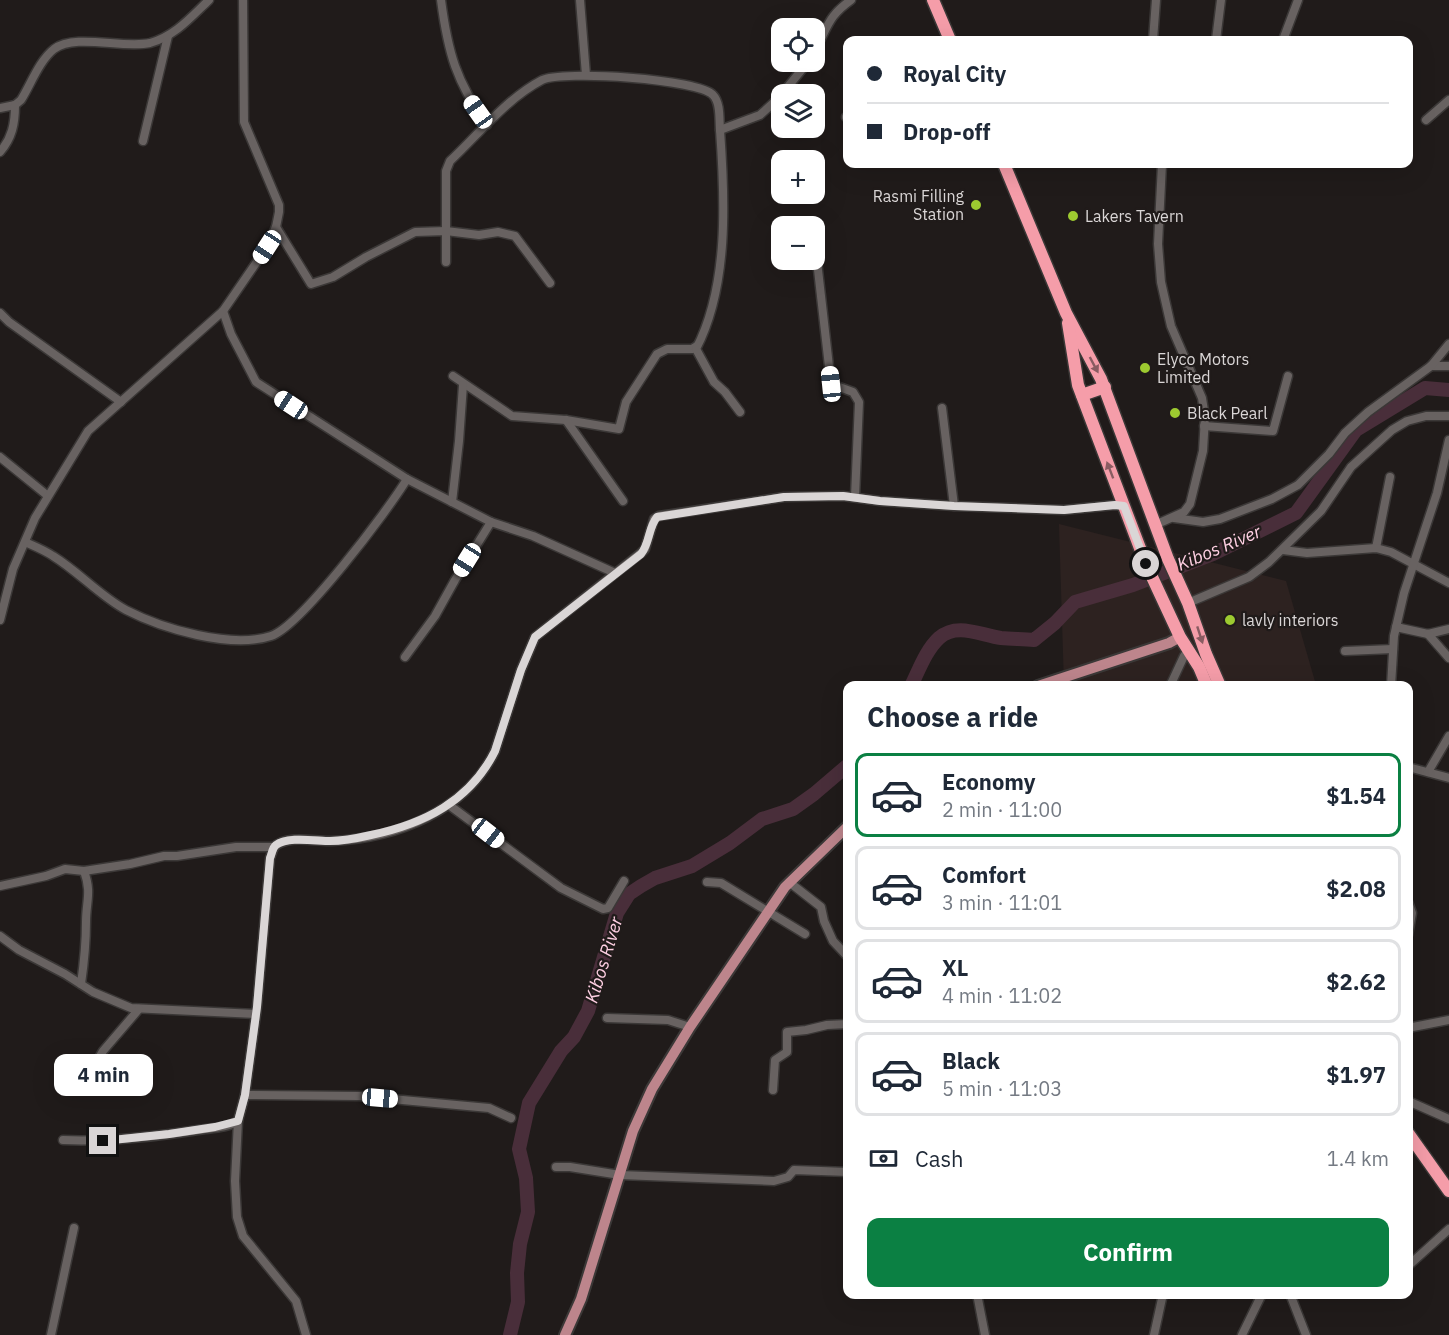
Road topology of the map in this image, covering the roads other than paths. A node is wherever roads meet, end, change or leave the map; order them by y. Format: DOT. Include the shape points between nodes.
graph roads {
  1 [pos="209,0"];
  2 [pos="243,0"];
  3 [pos="441,0"];
  4 [pos="580,0"];
  5 [pos="851,0"];
  6 [pos="933,0"];
  7 [pos="1156,0"];
  8 [pos="1221,0"];
  9 [pos="1298,0"];
  10 [pos="825,30"];
  11 [pos="168,36"];
  12 [pos="948,36"];
  13 [pos="1153,36"];
  14 [pos="1216,36"];
  15 [pos="1284,36"];
  16 [pos="800,72"];
  17 [pos="586,75"];
  18 [pos="791,84"];
  19 [pos="1449,100"];
  20 [pos="15,105"];
  21 [pos="771,105"];
  22 [pos="0,108"];
  23 [pos="1426,120"];
  24 [pos="487,125"];
  25 [pos="720,130"];
  26 [pos="142,141"];
  27 [pos="0,152"];
  28 [pos="1006,168"];
  29 [pos="1163,168"];
  30 [pos="276,227"];
  31 [pos="446,231"];
  32 [pos="446,262"];
  33 [pos="818,270"];
  34 [pos="550,283"];
  35 [pos="223,311"];
  36 [pos="0,313"];
  37 [pos="1066,313"];
  38 [pos="1449,344"];
  39 [pos="697,346"];
  40 [pos="1431,366"];
  41 [pos="1449,366"];
  42 [pos="453,376"];
  43 [pos="1288,376"];
  44 [pos="463,385"];
  45 [pos="1105,387"];
  46 [pos="1082,395"];
  47 [pos="121,402"];
  48 [pos="942,408"];
  49 [pos="740,412"];
  50 [pos="1449,416"];
  51 [pos="566,420"];
  52 [pos="1204,426"];
  53 [pos="1449,440"];
  54 [pos="0,457"];
  55 [pos="1390,477"];
  56 [pos="406,479"];
  57 [pos="48,496"];
  58 [pos="855,497"];
  59 [pos="623,501"];
  60 [pos="452,502"];
  61 [pos="954,506"];
  62 [pos="1124,506"];
  63 [pos="1174,518"];
  64 [pos="491,522"];
  65 [pos="1155,525"];
  66 [pos="25,542"];
  67 [pos="1376,548"];
  68 [pos="1283,550"];
  69 [pos="1413,565"];
  70 [pos="615,573"];
  71 [pos="1449,583"];
  72 [pos="1188,603"];
  73 [pos="0,620"];
  74 [pos="1396,627"];
  75 [pos="1449,629"];
  76 [pos="1428,634"];
  77 [pos="1180,637"];
  78 [pos="1393,648"];
  79 [pos="1345,651"];
  80 [pos="1184,656"];
  81 [pos="405,657"];
  82 [pos="1449,658"];
  83 [pos="1053,681"];
  84 [pos="1172,681"];
  85 [pos="1205,681"];
  86 [pos="1218,681"];
  87 [pos="1391,681"];
  88 [pos="1449,736"];
  89 [pos="1413,768"];
  90 [pos="1428,772"];
  91 [pos="1449,778"];
  92 [pos="450,805"];
  93 [pos="843,831"];
  94 [pos="274,848"];
  95 [pos="84,871"];
  96 [pos="624,881"];
  97 [pos="707,882"];
  98 [pos="789,882"];
  99 [pos="0,886"];
  100 [pos="766,912"];
  101 [pos="805,934"];
  102 [pos="0,936"];
  103 [pos="843,951"];
  104 [pos="81,984"];
  105 [pos="138,1009"];
  106 [pos="256,1014"];
  107 [pos="607,1018"];
  108 [pos="1449,1020"];
  109 [pos="843,1024"];
  110 [pos="690,1027"];
  111 [pos="1413,1027"];
  112 [pos="85,1082"];
  113 [pos="773,1090"];
  114 [pos="245,1095"];
  115 [pos="1413,1102"];
  116 [pos="511,1118"];
  117 [pos="1449,1119"];
  118 [pos="238,1121"];
  119 [pos="63,1140"];
  120 [pos="1413,1140"];
  121 [pos="1413,1148"];
  122 [pos="556,1167"];
  123 [pos="843,1172"];
  124 [pos="620,1175"];
  125 [pos="1449,1191"];
  126 [pos="1449,1198"];
  127 [pos="74,1228"];
  128 [pos="1449,1229"];
  129 [pos="1413,1261"];
  130 [pos="978,1299"];
  131 [pos="1162,1299"];
  132 [pos="1260,1299"];
  133 [pos="1292,1299"];
  134 [pos="51,1335"];
  135 [pos="306,1335"];
  136 [pos="565,1335"];
  137 [pos="985,1335"];
  138 [pos="1154,1335"];
  139 [pos="1242,1335"];
  140 [pos="1306,1335"];
  1 -- 11 [label="street"];
  2 -- 30 [label="street" via="244,122 279,205"];
  3 -- 24 [label="street" via="456,72"];
  4 -- 17 [label="street"];
  5 -- 10 [label="street" via="837,10"];
  6 -- 12 [label="highway"];
  7 -- 13 [label="street"];
  8 -- 14 [label="street"];
  9 -- 15 [label="street"];
  11 -- 20 [label="street" via="148,43 62,44 47,56"];
  11 -- 26 [label="street"];
  16 -- 18 [label="street"];
  17 -- 24 [label="street" via="545,78"];
  17 -- 25 [label="street" via="638,77 711,93 718,105"];
  19 -- 23 [label="street"];
  20 -- 22 [label="street"];
  20 -- 27 [label="street" via="15,123"];
  21 -- 25 [label="street" via="760,115"];
  24 -- 31 [label="street" via="447,166"];
  25 -- 39 [label="street" via="724,186 722,249 715,291"];
  28 -- 37 [label="highway"];
  29 -- 52 [label="street" via="1158,244 1161,282 1171,326 1202,398"];
  30 -- 31 [label="street" via="311,284 333,278 415,232"];
  30 -- 35 [label="street" via="267,247"];
  31 -- 32 [label="street"];
  31 -- 34 [label="street" via="515,236"];
  33 -- 58 [label="street" via="831,384 854,392 859,402"];
  35 -- 47 [label="street"];
  35 -- 56 [label="street" via="255,382"];
  36 -- 47 [label="street"];
  37 -- 45 [label="highway, one-way"];
  37 -- 46 [label="highway"];
  38 -- 40 [label="street"];
  39 -- 49 [label="street" via="714,382"];
  39 -- 51 [label="street" via="657,354 626,402 619,429"];
  40 -- 41 [label="street"];
  40 -- 63 [label="street" via="1368,412 1298,484 1272,499 1220,519 1203,522"];
  42 -- 44 [label="street"];
  43 -- 52 [label="street" via="1273,431"];
  44 -- 51 [label="street" via="512,416"];
  44 -- 60 [label="street"];
  45 -- 46 [label="highway"];
  45 -- 65 [label="highway"];
  62 -- 46 [label="highway, one-way"];
  47 -- 57 [label="street" via="88,431"];
  48 -- 61 [label="street"];
  50 -- 68 [label="street" via="1407,421 1379,441 1351,467 1321,511"];
  51 -- 59 [label="street"];
  52 -- 63 [label="street" via="1203,451 1190,504"];
  53 -- 69 [label="street" via="1434,503"];
  54 -- 57 [label="street"];
  55 -- 67 [label="street"];
  56 -- 60 [label="street"];
  56 -- 66 [label="street" via="376,524 323,589 285,628 257,639 212,638 147,619 124,609 54,556"];
  57 -- 66 [label="street"];
  58 -- 61 [label="street"];
  58 -- 70 [label="street" via="784,497 659,516 654,519 645,549"];
  60 -- 64 [label="street"];
  61 -- 62 [label="street" via="1064,510"];
  62 -- 77 [label="highway"];
  63 -- 65 [label="street"];
  64 -- 70 [label="street" via="533,536"];
  64 -- 81 [label="street" via="435,616"];
  65 -- 72 [label="highway"];
  66 -- 73 [label="street"];
  67 -- 68 [label="street" via="1307,553"];
  67 -- 69 [label="street" via="1392,552"];
  68 -- 72 [label="street" via="1249,577"];
  69 -- 71 [label="street"];
  69 -- 74 [label="street"];
  70 -- 92 [label="street" via="535,637 490,762"];
  72 -- 86 [label="highway, one-way"];
  74 -- 76 [label="street"];
  74 -- 78 [label="street"];
  75 -- 76 [label="street"];
  76 -- 82 [label="street"];
  77 -- 83 [label="main road"];
  77 -- 85 [label="highway"];
  78 -- 79 [label="street"];
  78 -- 87 [label="street"];
  80 -- 84 [label="street"];
  88 -- 90 [label="street"];
  89 -- 90 [label="street"];
  90 -- 91 [label="street"];
  92 -- 94 [label="street" via="397,830 332,841 306,839"];
  92 -- 96 [label="street" via="561,888 603,909 608,908"];
  93 -- 98 [label="main road"];
  94 -- 95 [label="street" via="236,847"];
  94 -- 106 [label="street"];
  95 -- 99 [label="street" via="65,869"];
  95 -- 104 [label="street" via="90,887"];
  97 -- 100 [label="street" via="721,883"];
  98 -- 100 [label="main road"];
  98 -- 103 [label="street" via="820,907 833,940"];
  100 -- 101 [label="street"];
  100 -- 110 [label="main road"];
  102 -- 104 [label="street"];
  104 -- 105 [label="street" via="114,1003"];
  105 -- 106 [label="street"];
  105 -- 112 [label="street" via="103,1051"];
  106 -- 114 [label="street"];
  107 -- 110 [label="street" via="668,1020"];
  108 -- 111 [label="street"];
  109 -- 113 [label="street" via="787,1032 788,1052 775,1060"];
  110 -- 124 [label="main road" via="652,1089 633,1131"];
  114 -- 116 [label="street" via="359,1096 489,1108"];
  114 -- 118 [label="street"];
  115 -- 117 [label="street"];
  118 -- 119 [label="street" via="169,1134 103,1141"];
  118 -- 135 [label="street" via="237,1217 243,1236 296,1301"];
  120 -- 125 [label="highway"];
  121 -- 126 [label="highway"];
  122 -- 124 [label="street"];
  123 -- 124 [label="street" via="794,1170 788,1177 774,1181"];
  124 -- 136 [label="main road" via="581,1299"];
  127 -- 134 [label="street"];
  128 -- 129 [label="street"];
  130 -- 137 [label="street"];
  131 -- 138 [label="street"];
  132 -- 139 [label="street"];
  133 -- 140 [label="street"];
}
